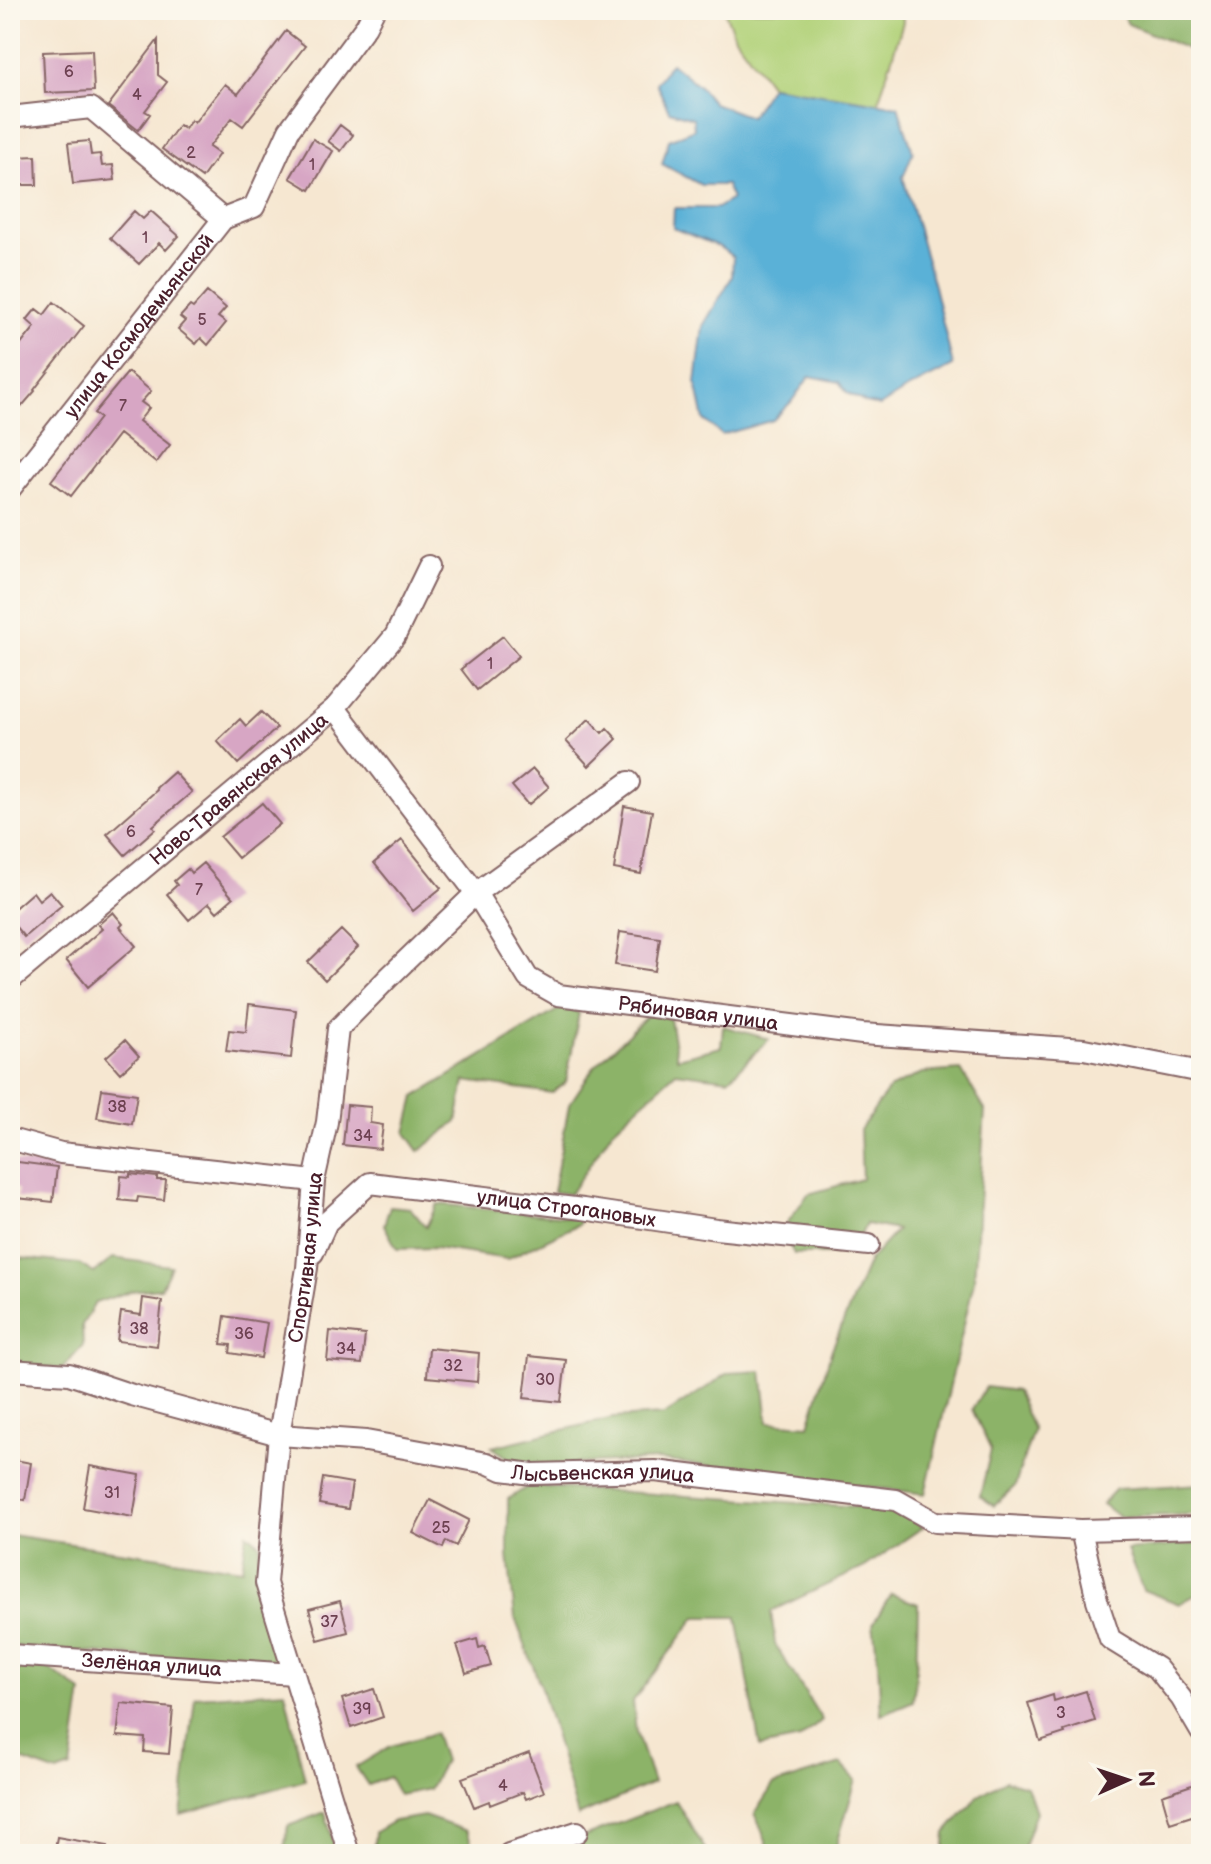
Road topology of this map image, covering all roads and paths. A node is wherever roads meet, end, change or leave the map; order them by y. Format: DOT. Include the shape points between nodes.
graph roads {
  1 [pos="374,10"];
  2 [pos="10,117"];
  3 [pos="223,219"];
  4 [pos="10,489"];
  5 [pos="429,566"];
  6 [pos="335,708"];
  7 [pos="629,782"];
  8 [pos="476,893"];
  9 [pos="10,980"];
  10 [pos="1201,1072"];
  11 [pos="10,1139"];
  12 [pos="314,1181"];
  13 [pos="869,1245"];
  14 [pos="307,1268"];
  15 [pos="10,1370"];
  16 [pos="279,1435"];
  17 [pos="1201,1527"];
  18 [pos="1081,1530"];
  19 [pos="10,1655"];
  20 [pos="294,1674"];
  21 [pos="1201,1732"];
  22 [pos="577,1832"];
  23 [pos="349,1854"];
  24 [pos="509,1854"];
  1 -- 3 [label="street, улица Космодемьянской" via="289,130 254,207"];
  2 -- 3 [label="street" via="91,108"];
  3 -- 4 [label="street, улица Космодемьянской"];
  5 -- 6 [label="street, Ново-Травянская улица" via="395,636"];
  6 -- 8 [label="street, Рябиновая улица"];
  6 -- 9 [label="street, Ново-Травянская улица"];
  7 -- 8 [label="street, Спортивная улица"];
  8 -- 10 [label="street, Рябиновая улица" via="528,978 558,995 862,1034 1084,1049"];
  8 -- 12 [label="street, Спортивная улица" via="338,1029"];
  11 -- 12 [label="street" via="61,1153"];
  12 -- 14 [label="street, Спортивная улица"];
  13 -- 14 [label="street, улица Строгановых" via="370,1183 327,1222"];
  14 -- 16 [label="street, Спортивная улица"];
  15 -- 16 [label="street, Лысьвенская улица" via="69,1374"];
  16 -- 18 [label="street, Лысьвенская улица" via="366,1441 532,1474 655,1471 896,1500 935,1522"];
  16 -- 20 [label="street, Спортивная улица" via="266,1583"];
  17 -- 18 [label="street, Лысьвенская улица"];
  18 -- 21 [label="street" via="1110,1639 1157,1668"];
  19 -- 20 [label="street, Зелёная улица"];
  20 -- 23 [label="street, Спортивная улица"];
  22 -- 24 [label="street"];
}
